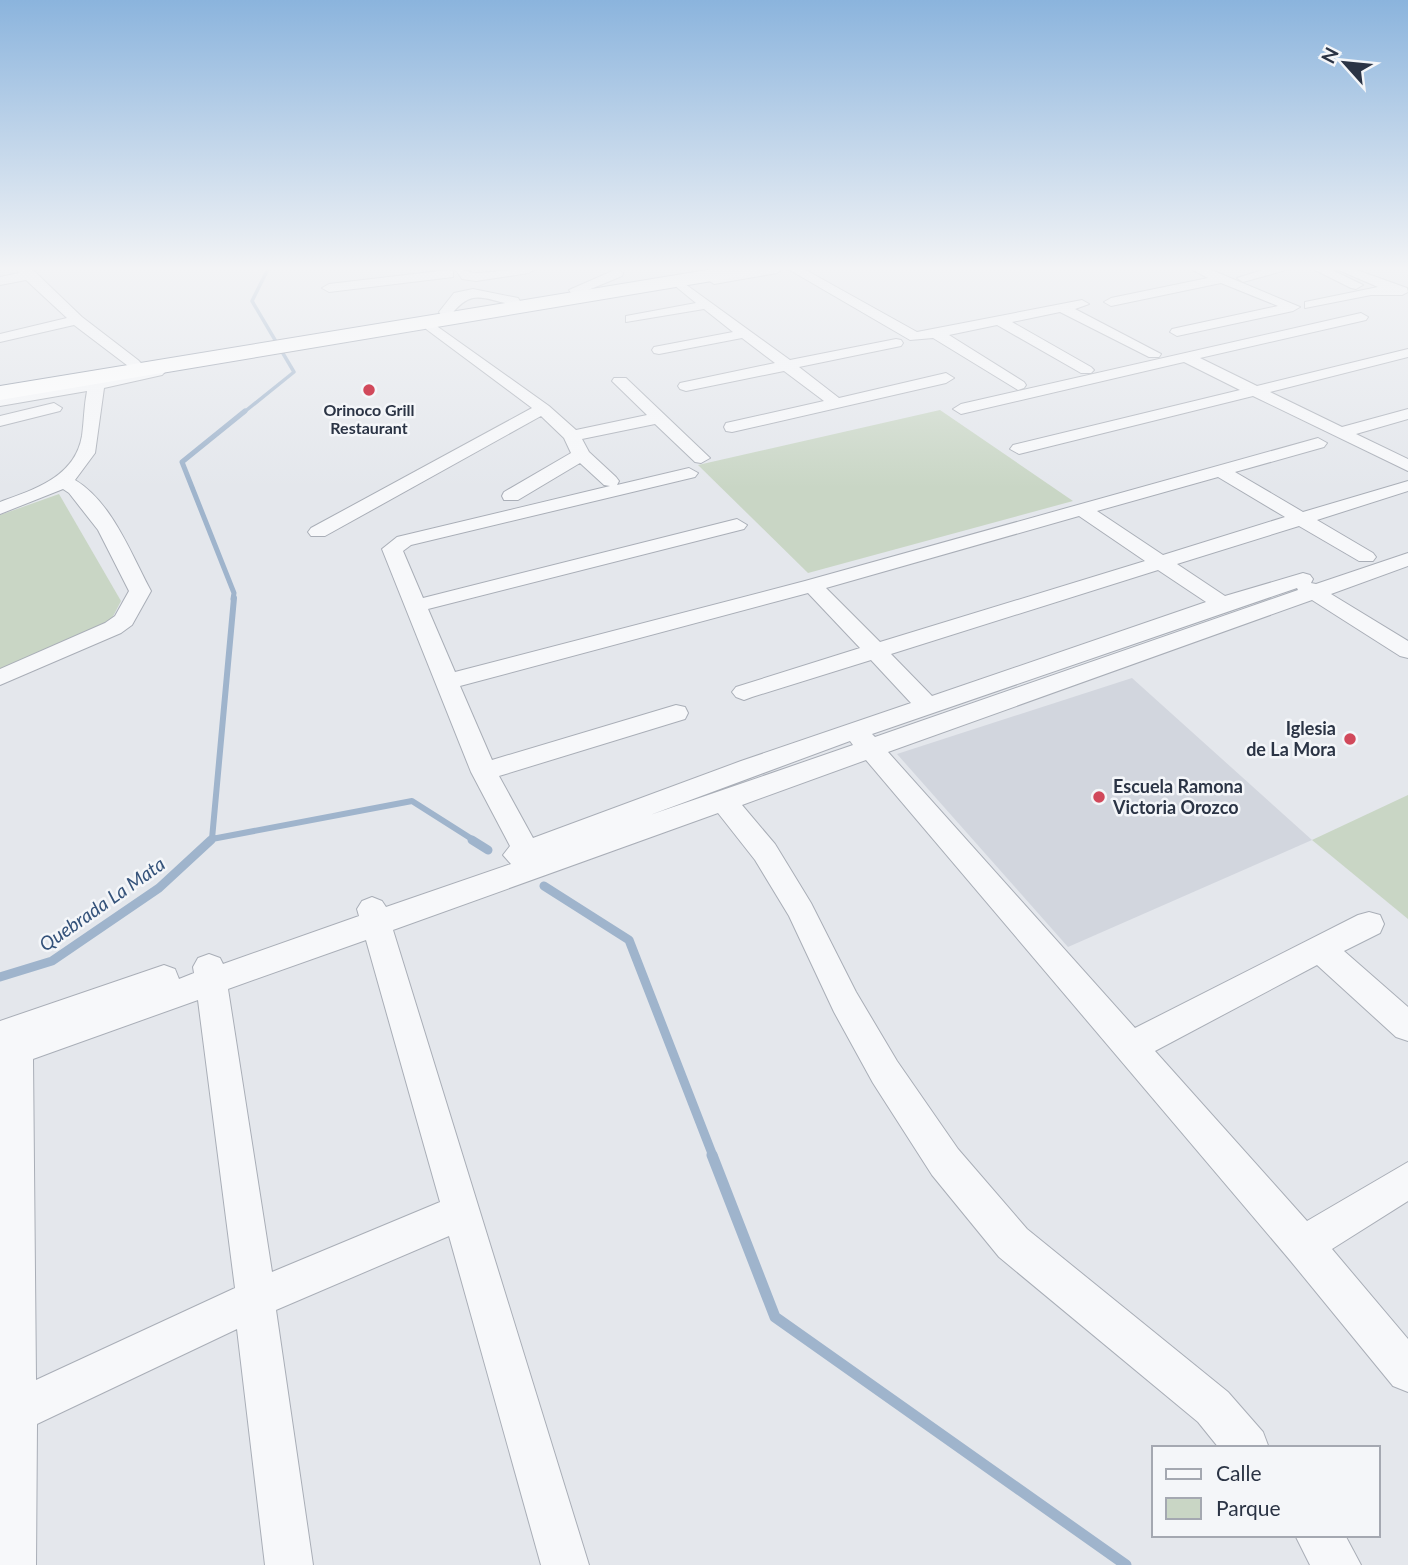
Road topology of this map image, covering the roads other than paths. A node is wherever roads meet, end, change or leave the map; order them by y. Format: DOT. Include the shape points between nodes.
graph roads {
  1 [pos="106,342"];
  2 [pos="280,342"];
  3 [pos="287,342"];
  4 [pos="453,342"];
  5 [pos="701,342"];
  6 [pos="754,342"];
  7 [pos="950,342"];
  8 [pos="1037,342"];
  9 [pos="1130,342"];
  10 [pos="1252,342"];
  11 [pos="277,343"];
  12 [pos="896,343"];
  13 [pos="659,350"];
  14 [pos="1408,353"];
  15 [pos="1154,354"];
  16 [pos="1186,357"];
  17 [pos="133,363"];
  18 [pos="788,366"];
  19 [pos="1086,370"];
  20 [pos="946,379"];
  21 [pos="620,381"];
  22 [pos="0,385"];
  23 [pos="1018,385"];
  24 [pos="687,386"];
  25 [pos="96,387"];
  26 [pos="1256,392"];
  27 [pos="0,393"];
  28 [pos="0,401"];
  29 [pos="835,402"];
  30 [pos="543,409"];
  31 [pos="961,409"];
  32 [pos="1408,414"];
  33 [pos="658,418"];
  34 [pos="0,421"];
  35 [pos="732,427"];
  36 [pos="1341,433"];
  37 [pos="572,436"];
  38 [pos="1318,443"];
  39 [pos="1019,449"];
  40 [pos="582,455"];
  41 [pos="1219,470"];
  42 [pos="1407,476"];
  43 [pos="610,481"];
  44 [pos="64,482"];
  45 [pos="511,496"];
  46 [pos="0,508"];
  47 [pos="1082,509"];
  48 [pos="1299,519"];
  49 [pos="737,525"];
  50 [pos="318,532"];
  51 [pos="1408,542"];
  52 [pos="1366,557"];
  53 [pos="1408,559"];
  54 [pos="1160,561"];
  55 [pos="1314,584"];
  56 [pos="812,585"];
  57 [pos="1222,604"];
  58 [pos="415,607"];
  59 [pos="1408,635"];
  60 [pos="874,650"];
  61 [pos="1408,651"];
  62 [pos="0,678"];
  63 [pos="446,682"];
  64 [pos="744,692"];
  65 [pos="928,706"];
  66 [pos="676,713"];
  67 [pos="863,741"];
  68 [pos="484,772"];
  69 [pos="724,802"];
  70 [pos="531,860"];
  71 [pos="373,915"];
  72 [pos="1369,924"];
  73 [pos="1320,949"];
  74 [pos="210,972"];
  75 [pos="1408,1027"];
  76 [pos="8,1043"];
  77 [pos="1129,1048"];
  78 [pos="1408,1180"];
  79 [pos="463,1211"];
  80 [pos="1303,1245"];
  81 [pos="256,1299"];
  82 [pos="1408,1371"];
  83 [pos="14,1412"];
  84 [pos="1245,1446"];
  85 [pos="1319,1537"];
  86 [pos="12,1565"];
  87 [pos="289,1565"];
  88 [pos="565,1565"];
  89 [pos="1337,1565"];
  1 -- 17 [label="street"];
  2 -- 11 [label="highway"];
  3 -- 11 [label="highway"];
  4 -- 30 [label="street"];
  5 -- 13 [label="street"];
  6 -- 18 [label="street"];
  7 -- 23 [label="street"];
  8 -- 19 [label="street"];
  9 -- 15 [label="street"];
  10 -- 16 [label="street"];
  11 -- 17 [label="highway"];
  11 -- 25 [label="highway"];
  12 -- 18 [label="street"];
  14 -- 26 [label="street"];
  16 -- 26 [label="street"];
  16 -- 31 [label="street"];
  17 -- 22 [label="highway"];
  18 -- 24 [label="street"];
  18 -- 29 [label="street"];
  20 -- 29 [label="street"];
  21 -- 33 [label="street"];
  25 -- 27 [label="highway"];
  25 -- 28 [label="street"];
  25 -- 34 [label="street"];
  25 -- 44 [label="street" via="87,453"];
  26 -- 36 [label="street"];
  26 -- 39 [label="street"];
  29 -- 35 [label="street"];
  30 -- 37 [label="street"];
  30 -- 50 [label="street"];
  32 -- 36 [label="street"];
  33 -- 37 [label="street"];
  33 -- 58 [label="street" via="695,465 398,543 392,549"];
  36 -- 42 [label="street"];
  37 -- 40 [label="street"];
  38 -- 41 [label="street"];
  40 -- 43 [label="street"];
  40 -- 45 [label="street"];
  41 -- 47 [label="street"];
  41 -- 48 [label="street"];
  42 -- 48 [label="street"];
  44 -- 46 [label="street"];
  44 -- 62 [label="street" via="94,509 140,591 124,620 113,628"];
  47 -- 54 [label="street"];
  47 -- 56 [label="street"];
  48 -- 52 [label="street"];
  48 -- 54 [label="street"];
  49 -- 58 [label="street"];
  51 -- 52 [label="street"];
  52 -- 55 [label="street"];
  53 -- 55 [label="street"];
  54 -- 57 [label="street"];
  54 -- 60 [label="street"];
  55 -- 57 [label="street"];
  55 -- 59 [label="street"];
  55 -- 61 [label="street"];
  55 -- 67 [label="street"];
  56 -- 60 [label="street"];
  56 -- 63 [label="street"];
  57 -- 65 [label="street"];
  58 -- 63 [label="street"];
  60 -- 64 [label="street"];
  60 -- 65 [label="street"];
  63 -- 68 [label="street"];
  65 -- 67 [label="street"];
  66 -- 68 [label="street"];
  67 -- 69 [label="street"];
  67 -- 70 [label="street" via="750,767"];
  67 -- 77 [label="street"];
  68 -- 70 [label="street"];
  69 -- 70 [label="street"];
  69 -- 84 [label="street" via="765,852 885,1072 945,1162 1013,1243 1213,1407"];
  70 -- 71 [label="street"];
  71 -- 74 [label="street"];
  71 -- 79 [label="street"];
  72 -- 73 [label="street"];
  73 -- 75 [label="street"];
  73 -- 77 [label="street"];
  74 -- 76 [label="street"];
  74 -- 81 [label="street"];
  76 -- 83 [label="street"];
  77 -- 80 [label="street"];
  78 -- 80 [label="street"];
  79 -- 81 [label="street"];
  79 -- 88 [label="street"];
  80 -- 82 [label="street"];
  81 -- 83 [label="street"];
  81 -- 87 [label="street"];
  83 -- 86 [label="street"];
  85 -- 89 [label="street"];
}
